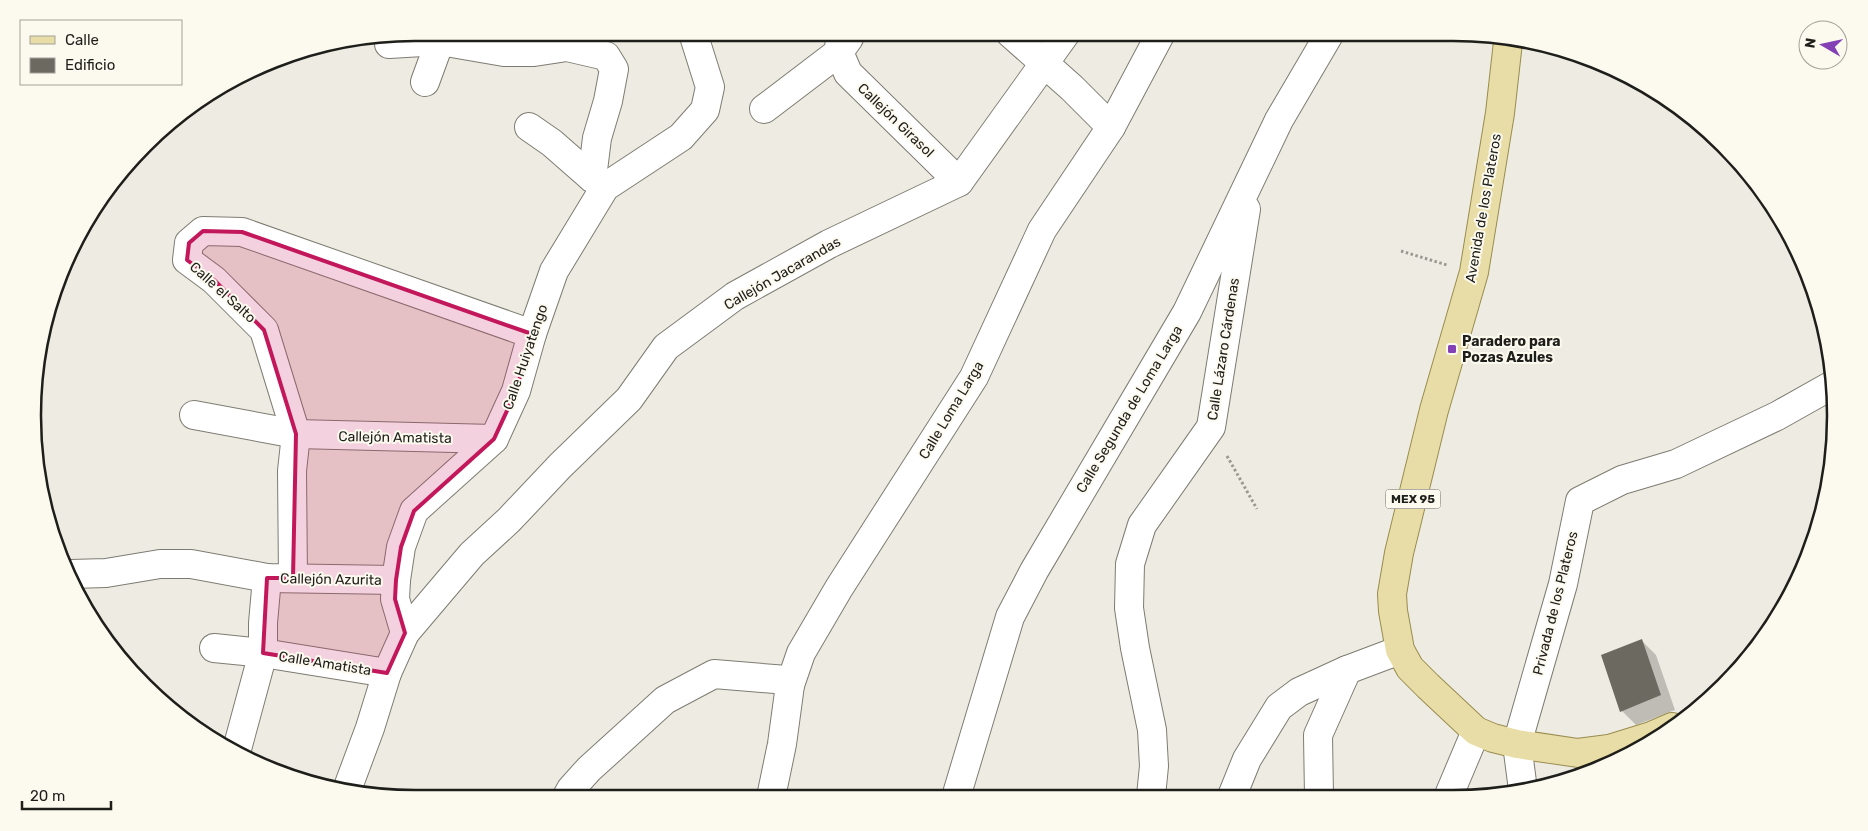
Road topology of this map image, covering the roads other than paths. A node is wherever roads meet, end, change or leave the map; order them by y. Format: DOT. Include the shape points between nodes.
graph roads {
  1 [pos="440,41"];
  2 [pos="696,41"];
  3 [pos="842,41"];
  4 [pos="844,41"];
  5 [pos="1020,41"];
  6 [pos="1060,41"];
  7 [pos="1155,41"];
  8 [pos="1325,41"];
  9 [pos="389,44"];
  10 [pos="1508,45"];
  11 [pos="1044,64"];
  12 [pos="426,82"];
  13 [pos="764,109"];
  14 [pos="1111,127"];
  15 [pos="529,128"];
  16 [pos="1252,177"];
  17 [pos="599,182"];
  18 [pos="959,182"];
  19 [pos="532,334"];
  20 [pos="1826,389"];
  21 [pos="194,415"];
  22 [pos="296,434"];
  23 [pos="494,439"];
  24 [pos="77,574"];
  25 [pos="280,578"];
  26 [pos="396,580"];
  27 [pos="405,632"];
  28 [pos="214,648"];
  29 [pos="1400,650"];
  30 [pos="263,653"];
  31 [pos="1347,670"];
  32 [pos="387,673"];
  33 [pos="790,685"];
  34 [pos="1476,730"];
  35 [pos="1642,739"];
  36 [pos="1517,744"];
  37 [pos="238,745"];
  38 [pos="349,784"];
  39 [pos="1522,784"];
  40 [pos="570,790"];
  41 [pos="772,790"];
  42 [pos="958,790"];
  43 [pos="1152,790"];
  44 [pos="1234,790"];
  45 [pos="1319,790"];
  46 [pos="1451,790"];
  1 -- 9 [label="street"];
  1 -- 12 [label="street"];
  1 -- 17 [label="street" via="504,52 566,47 606,56 614,69 597,138"];
  2 -- 17 [label="street, Calle Huiyatengo" via="710,87 704,110 681,137"];
  3 -- 13 [label="street"];
  4 -- 18 [label="street, Callejón Girasol" via="848,73"];
  5 -- 11 [label="street"];
  6 -- 11 [label="street, Callejón Jacarandas"];
  7 -- 14 [label="street, Calle Loma Larga"];
  8 -- 16 [label="street, Calle Segunda de Loma Larga" via="1279,120"];
  10 -- 29 [label="main road, Avenida de los Plateros / MEX 95" via="1474,272 1434,410 1399,553 1392,594"];
  11 -- 14 [label="street"];
  11 -- 18 [label="street, Callejón Jacarandas"];
  14 -- 33 [label="street, Calle Loma Larga" via="1042,230 974,377 839,588 801,654"];
  15 -- 17 [label="street"];
  16 -- 42 [label="street, Calle Segunda de Loma Larga" via="1187,312 1039,562 1010,617"];
  16 -- 43 [label="street, Calle Lázaro Cárdenas" via="1211,427 1142,525 1130,564 1133,638 1152,730"];
  17 -- 19 [label="street, Calle Huiyatengo" via="554,271"];
  18 -- 27 [label="street, Callejón Jacarandas" via="829,244 735,296 666,347 629,398 472,554"];
  19 -- 22 [label="street, Calle el Salto" via="242,232 203,231 190,243 187,260 214,280 264,330"];
  19 -- 23 [label="street, Calle Huiyatengo" via="516,390"];
  20 -- 36 [label="street, Privada de los Plateros" via="1777,416 1676,464 1622,480 1580,501 1563,584"];
  21 -- 22 [label="street, Callejón Amatista"];
  22 -- 23 [label="street, Callejón Amatista"];
  22 -- 25 [label="street, Calle el Salto"];
  23 -- 26 [label="street, Calle Huiyatengo" via="414,511 401,546"];
  24 -- 25 [label="street, Callejón Azurita" via="106,573 160,564 191,564"];
  25 -- 26 [label="street, Callejón Azurita"];
  25 -- 30 [label="street, Calle el Salto" via="263,623"];
  26 -- 27 [label="street, Calle Huiyatengo" via="395,599"];
  27 -- 32 [label="street"];
  28 -- 30 [label="street"];
  29 -- 31 [label="street"];
  29 -- 34 [label="main road, Avenida de los Plateros / MEX 95" via="1410,668"];
  30 -- 32 [label="street, Calle Amatista"];
  30 -- 37 [label="street, Calle el Salto"];
  31 -- 44 [label="street" via="1299,692 1279,707 1247,759"];
  31 -- 45 [label="street" via="1318,735"];
  32 -- 38 [label="street"];
  33 -- 40 [label="street" via="786,680 714,674 665,700"];
  33 -- 41 [label="street, Calle Loma Larga"];
  34 -- 36 [label="main road, Avenida de los Plateros / MEX 95"];
  34 -- 46 [label="street"];
  35 -- 36 [label="main road, Avenida de los Plateros / MEX 95" via="1609,749 1578,753"];
  36 -- 39 [label="street"];
}
